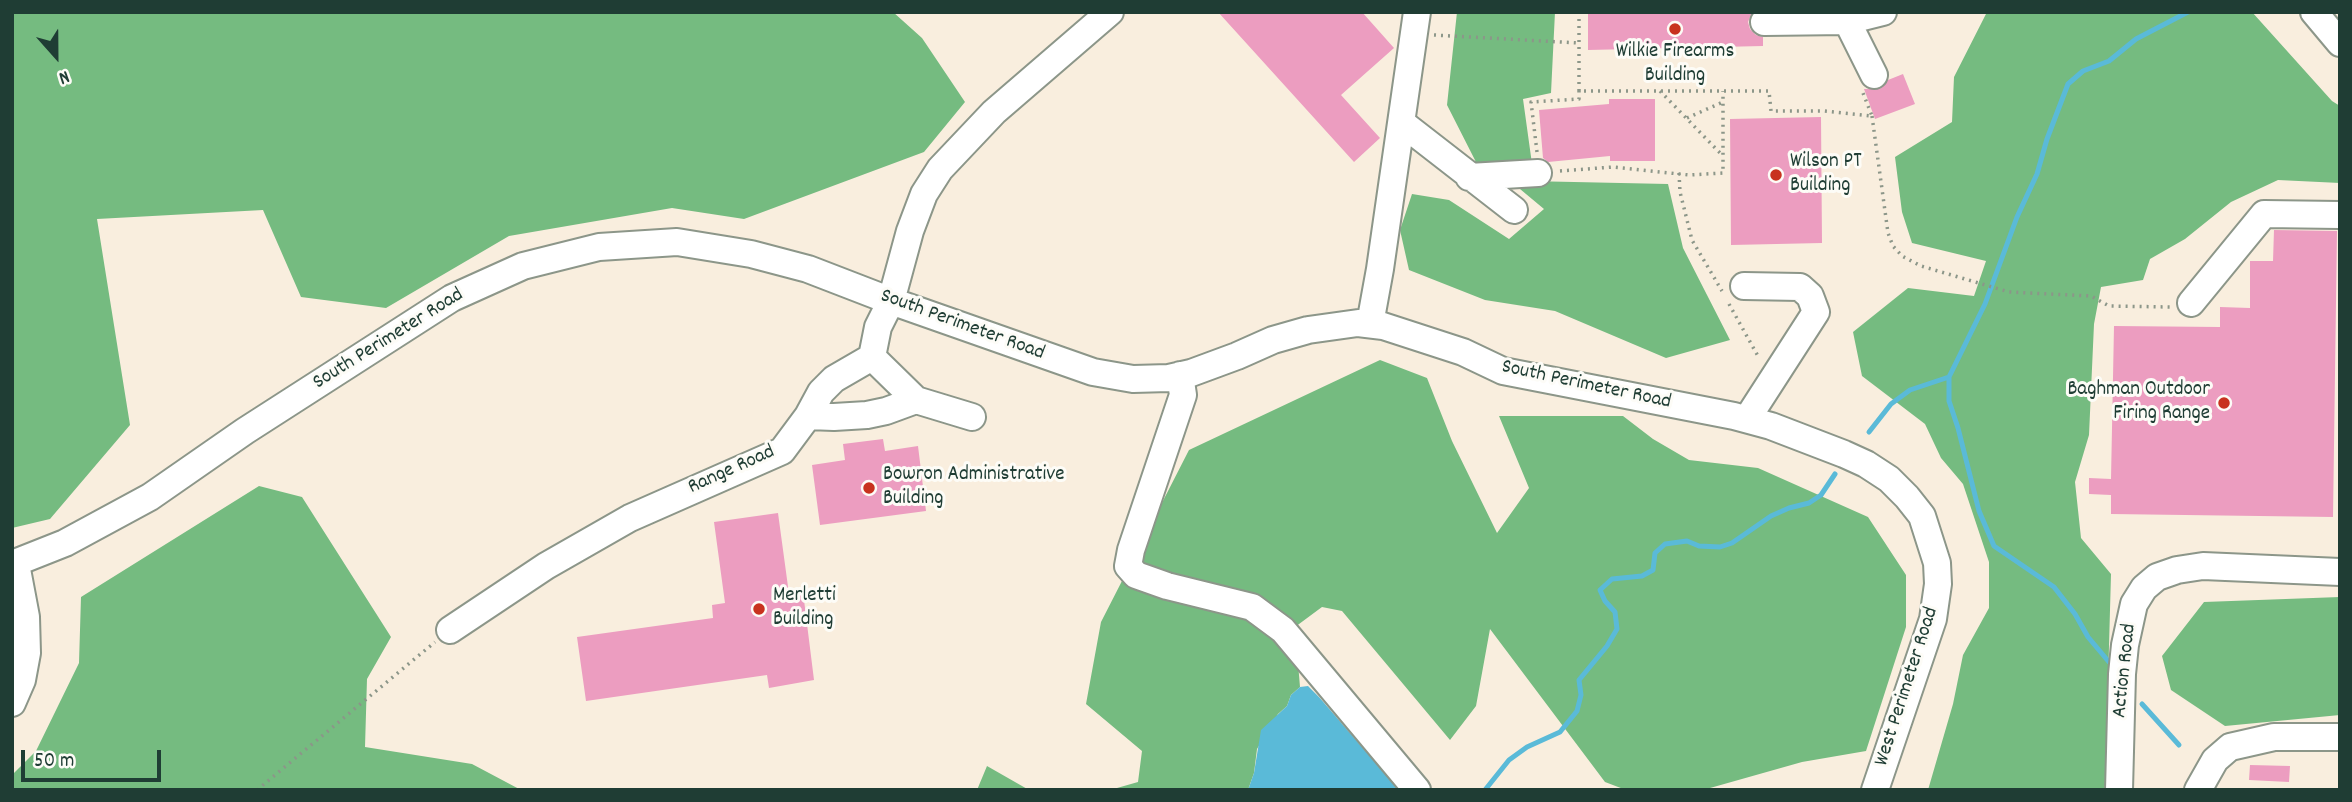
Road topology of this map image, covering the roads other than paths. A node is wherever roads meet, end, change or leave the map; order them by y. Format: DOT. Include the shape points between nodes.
graph roads {
  1 [pos="1110,12"];
  2 [pos="1883,12"];
  3 [pos="2314,12"];
  4 [pos="1847,21"];
  5 [pos="1764,22"];
  6 [pos="1415,23"];
  7 [pos="2340,43"];
  8 [pos="1868,83"];
  9 [pos="1402,123"];
  10 [pos="1538,173"];
  11 [pos="1469,177"];
  12 [pos="1514,210"];
  13 [pos="2340,215"];
  14 [pos="1732,293"];
  15 [pos="891,301"];
  16 [pos="2191,303"];
  17 [pos="1370,324"];
  18 [pos="872,357"];
  19 [pos="1180,375"];
  20 [pos="916,400"];
  21 [pos="808,416"];
  22 [pos="972,417"];
  23 [pos="1747,419"];
  24 [pos="1932,543"];
  25 [pos="14,564"];
  26 [pos="2340,572"];
  27 [pos="450,630"];
  28 [pos="12,703"];
  29 [pos="2340,737"];
  30 [pos="2124,784"];
  31 [pos="1417,790"];
  32 [pos="1875,790"];
  33 [pos="2198,790"];
  1 -- 15 [label="lane" via="994,112 940,169 910,230"];
  2 -- 4 [label="lane"];
  3 -- 7 [label="lane"];
  4 -- 5 [label="lane"];
  4 -- 8 [label="lane"];
  6 -- 9 [label="lane"];
  9 -- 11 [label="lane"];
  9 -- 17 [label="lane"];
  10 -- 11 [label="lane"];
  11 -- 12 [label="lane"];
  13 -- 16 [label="lane" via="2264,214"];
  14 -- 23 [label="lane" via="1800,287 1810,296 1816,312"];
  15 -- 18 [label="lane" via="878,327"];
  15 -- 19 [label="lane, South Perimeter Road" via="1093,372 1147,380"];
  15 -- 25 [label="lane, South Perimeter Road" via="808,269 719,247 677,242 599,247 523,266 471,288 396,332 150,497 65,543"];
  17 -- 19 [label="lane, South Perimeter Road" via="1308,330"];
  17 -- 23 [label="lane, South Perimeter Road" via="1430,340 1503,370"];
  18 -- 20 [label="lane"];
  18 -- 21 [label="lane, Range Road" via="834,379"];
  19 -- 31 [label="lane" via="1183,395 1128,566 1136,575 1167,586 1252,607 1283,631"];
  20 -- 21 [label="lane" via="867,415"];
  20 -- 22 [label="lane"];
  21 -- 27 [label="lane, Range Road" via="782,451 630,518 546,566"];
  23 -- 24 [label="lane, South Perimeter Road" via="1844,454 1889,479 1922,516"];
  24 -- 32 [label="lane, West Perimeter Road" via="1938,584 1933,619"];
  25 -- 28 [label="lane" via="26,617 27,653"];
  26 -- 30 [label="lane, Action Road" via="2203,566 2157,577 2144,588 2134,604 2122,674"];
  29 -- 33 [label="lane" via="2274,737 2230,747 2215,760"];
}
